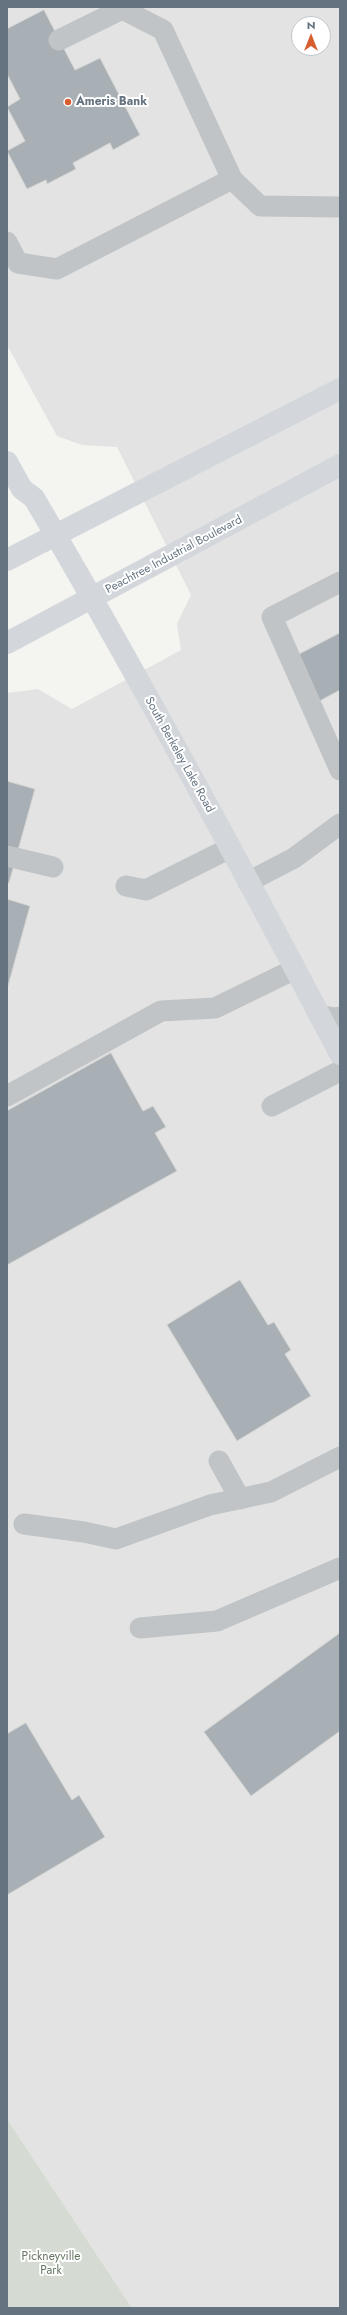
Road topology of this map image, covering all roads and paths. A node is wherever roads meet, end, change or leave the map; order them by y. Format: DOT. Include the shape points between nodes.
graph roads {
  1 [pos="59,40"];
  2 [pos="232,179"];
  3 [pos="340,207"];
  4 [pos="7,242"];
  5 [pos="340,389"];
  6 [pos="7,462"];
  7 [pos="340,465"];
  8 [pos="55,534"];
  9 [pos="7,560"];
  10 [pos="340,582"];
  11 [pos="92,599"];
  12 [pos="7,643"];
  13 [pos="340,770"];
  14 [pos="340,824"];
  15 [pos="230,848"];
  16 [pos="7,856"];
  17 [pos="53,867"];
  18 [pos="248,882"];
  19 [pos="126,886"];
  20 [pos="295,969"];
  21 [pos="330,1016"];
  22 [pos="340,1054"];
  23 [pos="340,1071"];
  24 [pos="7,1096"];
  25 [pos="272,1106"];
  26 [pos="340,1457"];
  27 [pos="219,1461"];
  28 [pos="240,1499"];
  29 [pos="24,1524"];
  30 [pos="340,1568"];
  31 [pos="140,1628"];
  1 -- 2 [label="lane" via="122,9 163,30"];
  2 -- 3 [label="lane" via="260,206"];
  2 -- 4 [label="lane" via="57,269 18,263"];
  5 -- 8 [label="main road"];
  6 -- 8 [label="main road, South Berkeley Lake Road" via="22,489 34,498"];
  7 -- 11 [label="main road, Peachtree Industrial Boulevard"];
  8 -- 9 [label="main road"];
  8 -- 11 [label="main road, South Berkeley Lake Road"];
  10 -- 13 [label="lane" via="272,617"];
  11 -- 12 [label="main road, Peachtree Industrial Boulevard"];
  11 -- 15 [label="main road, South Berkeley Lake Road"];
  14 -- 18 [label="lane" via="294,858"];
  15 -- 18 [label="main road, South Berkeley Lake Road"];
  15 -- 19 [label="lane" via="146,890"];
  16 -- 17 [label="lane"];
  18 -- 20 [label="main road, South Berkeley Lake Road"];
  20 -- 21 [label="main road, South Berkeley Lake Road"];
  20 -- 24 [label="lane" via="215,1008 161,1011"];
  21 -- 22 [label="main road, South Berkeley Lake Road"];
  23 -- 25 [label="lane"];
  26 -- 28 [label="lane" via="271,1492"];
  27 -- 28 [label="lane"];
  28 -- 29 [label="lane" via="210,1505 116,1539"];
  30 -- 31 [label="lane" via="217,1621"];
}
